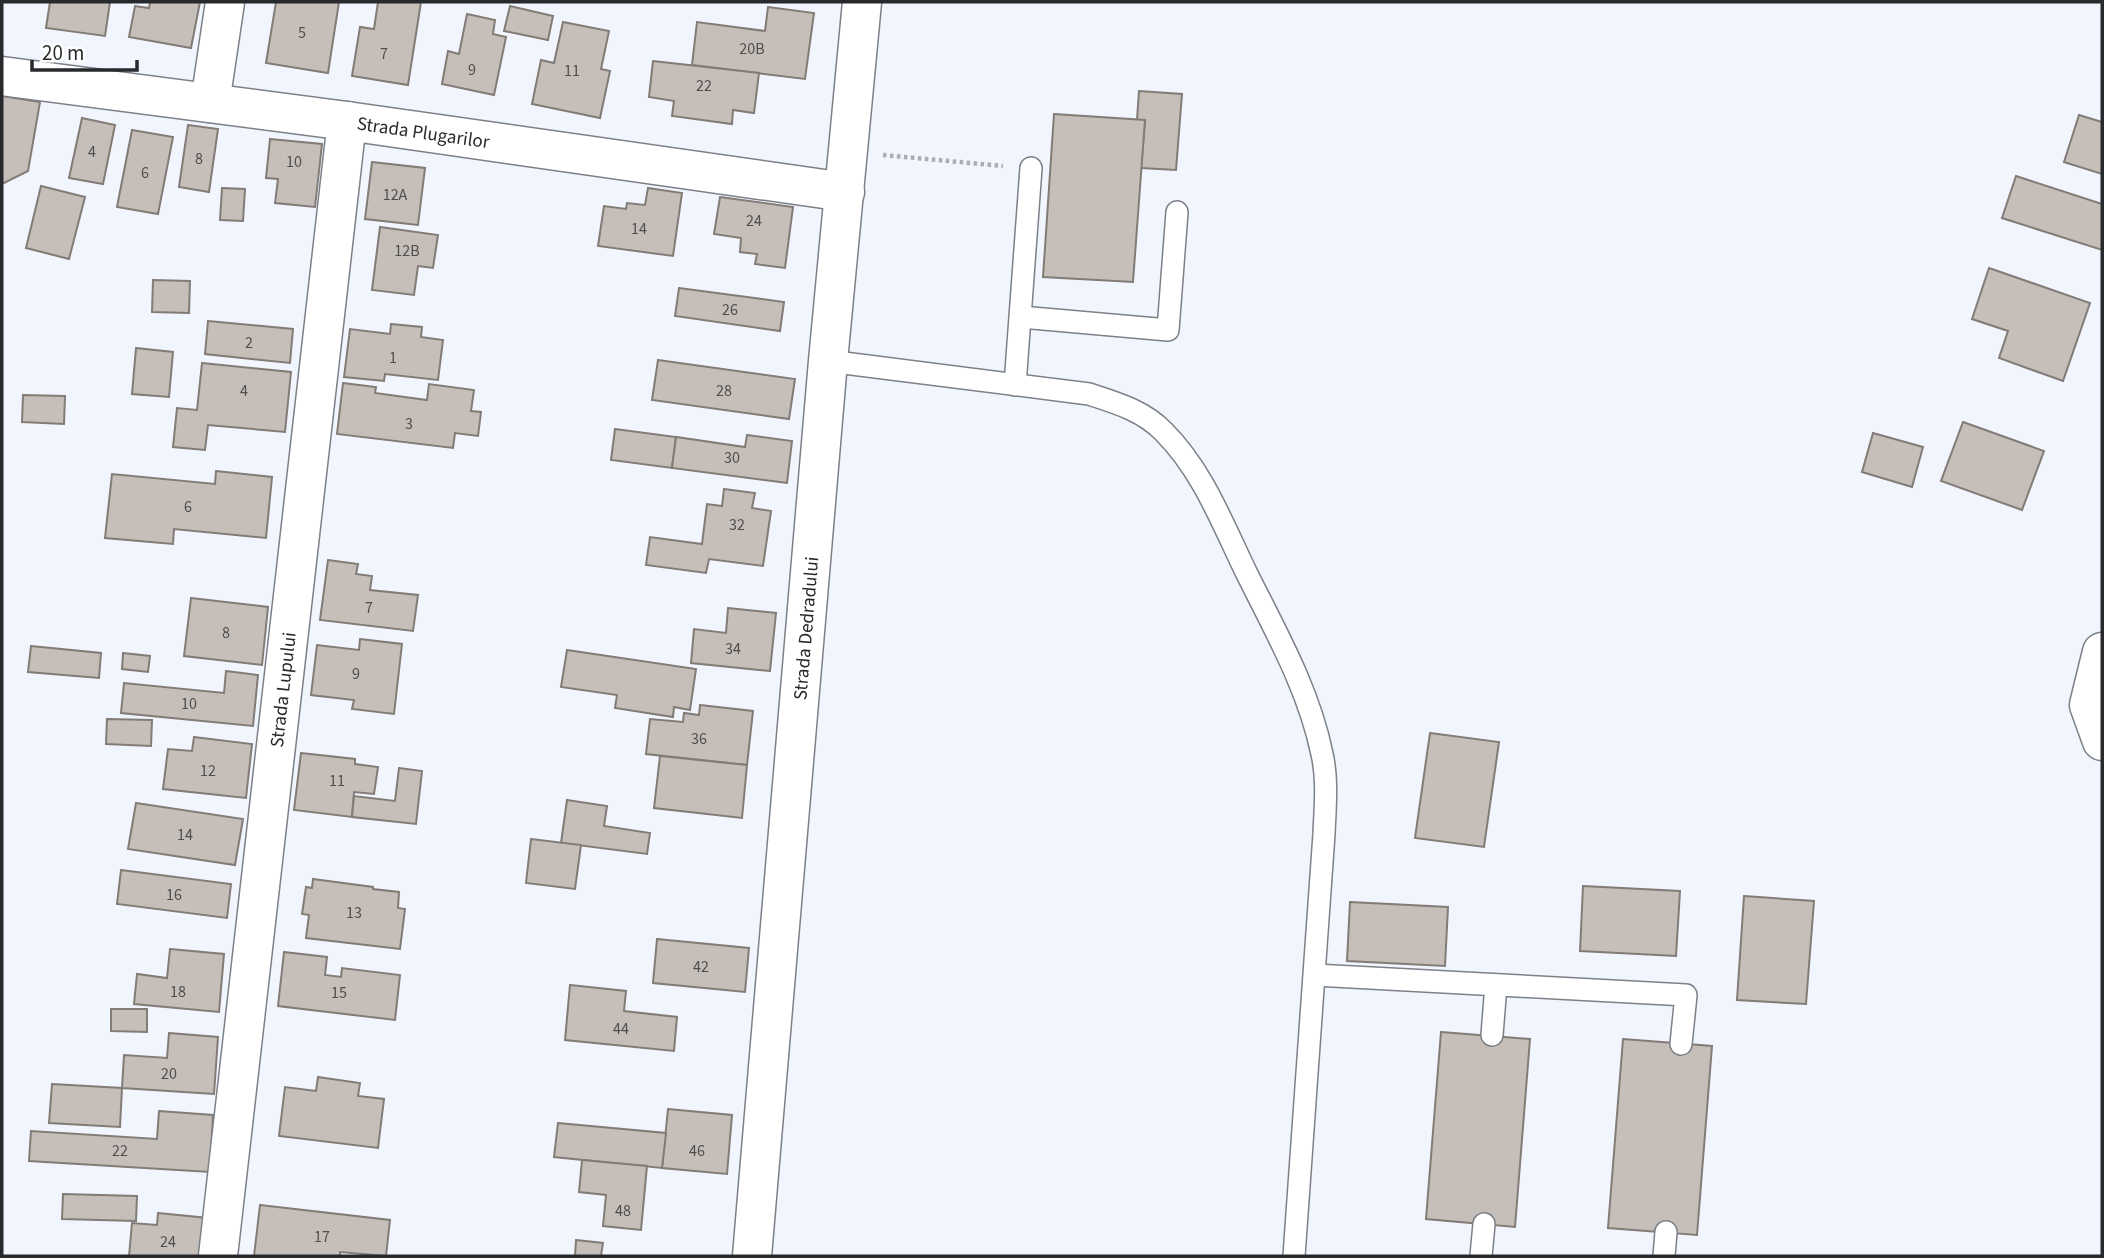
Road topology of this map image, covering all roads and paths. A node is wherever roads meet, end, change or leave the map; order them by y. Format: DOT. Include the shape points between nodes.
graph roads {
  1 [pos="225,2"];
  2 [pos="862,2"];
  3 [pos="2,75"];
  4 [pos="210,103"];
  5 [pos="347,121"];
  6 [pos="847,151"];
  7 [pos="1031,168"];
  8 [pos="845,192"];
  9 [pos="1177,212"];
  10 [pos="1021,317"];
  11 [pos="828,361"];
  12 [pos="1015,385"];
  13 [pos="2102,652"];
  14 [pos="2102,741"];
  15 [pos="1315,975"];
  16 [pos="1496,985"];
  17 [pos="1492,1035"];
  18 [pos="1681,1044"];
  19 [pos="1484,1224"];
  20 [pos="1666,1232"];
  21 [pos="218,1256"];
  22 [pos="752,1256"];
  23 [pos="1294,1256"];
  24 [pos="1481,1256"];
  25 [pos="1664,1256"];
  1 -- 4 [label="street"];
  2 -- 6 [label="street, Strada Dedradului"];
  3 -- 4 [label="street, Strada Plugarilor"];
  4 -- 5 [label="street, Strada Plugarilor"];
  5 -- 8 [label="street, Strada Plugarilor"];
  5 -- 21 [label="street, Strada Lupului"];
  6 -- 7 [label="path"];
  6 -- 8 [label="street, Strada Dedradului"];
  7 -- 10 [label="lane"];
  8 -- 11 [label="street, Strada Dedradului"];
  9 -- 10 [label="lane" via="1168,330"];
  10 -- 12 [label="lane"];
  11 -- 12 [label="lane"];
  11 -- 22 [label="street, Strada Dedradului"];
  12 -- 15 [label="lane" via="1089,394 1143,416 1179,448 1210,499 1313,714 1323,757 1326,794"];
  13 -- 14 [label="street" via="2089,705"];
  15 -- 16 [label="lane"];
  15 -- 23 [label="lane"];
  16 -- 17 [label="lane"];
  16 -- 18 [label="lane" via="1686,995"];
  19 -- 24 [label="lane"];
  20 -- 25 [label="lane"];
}
